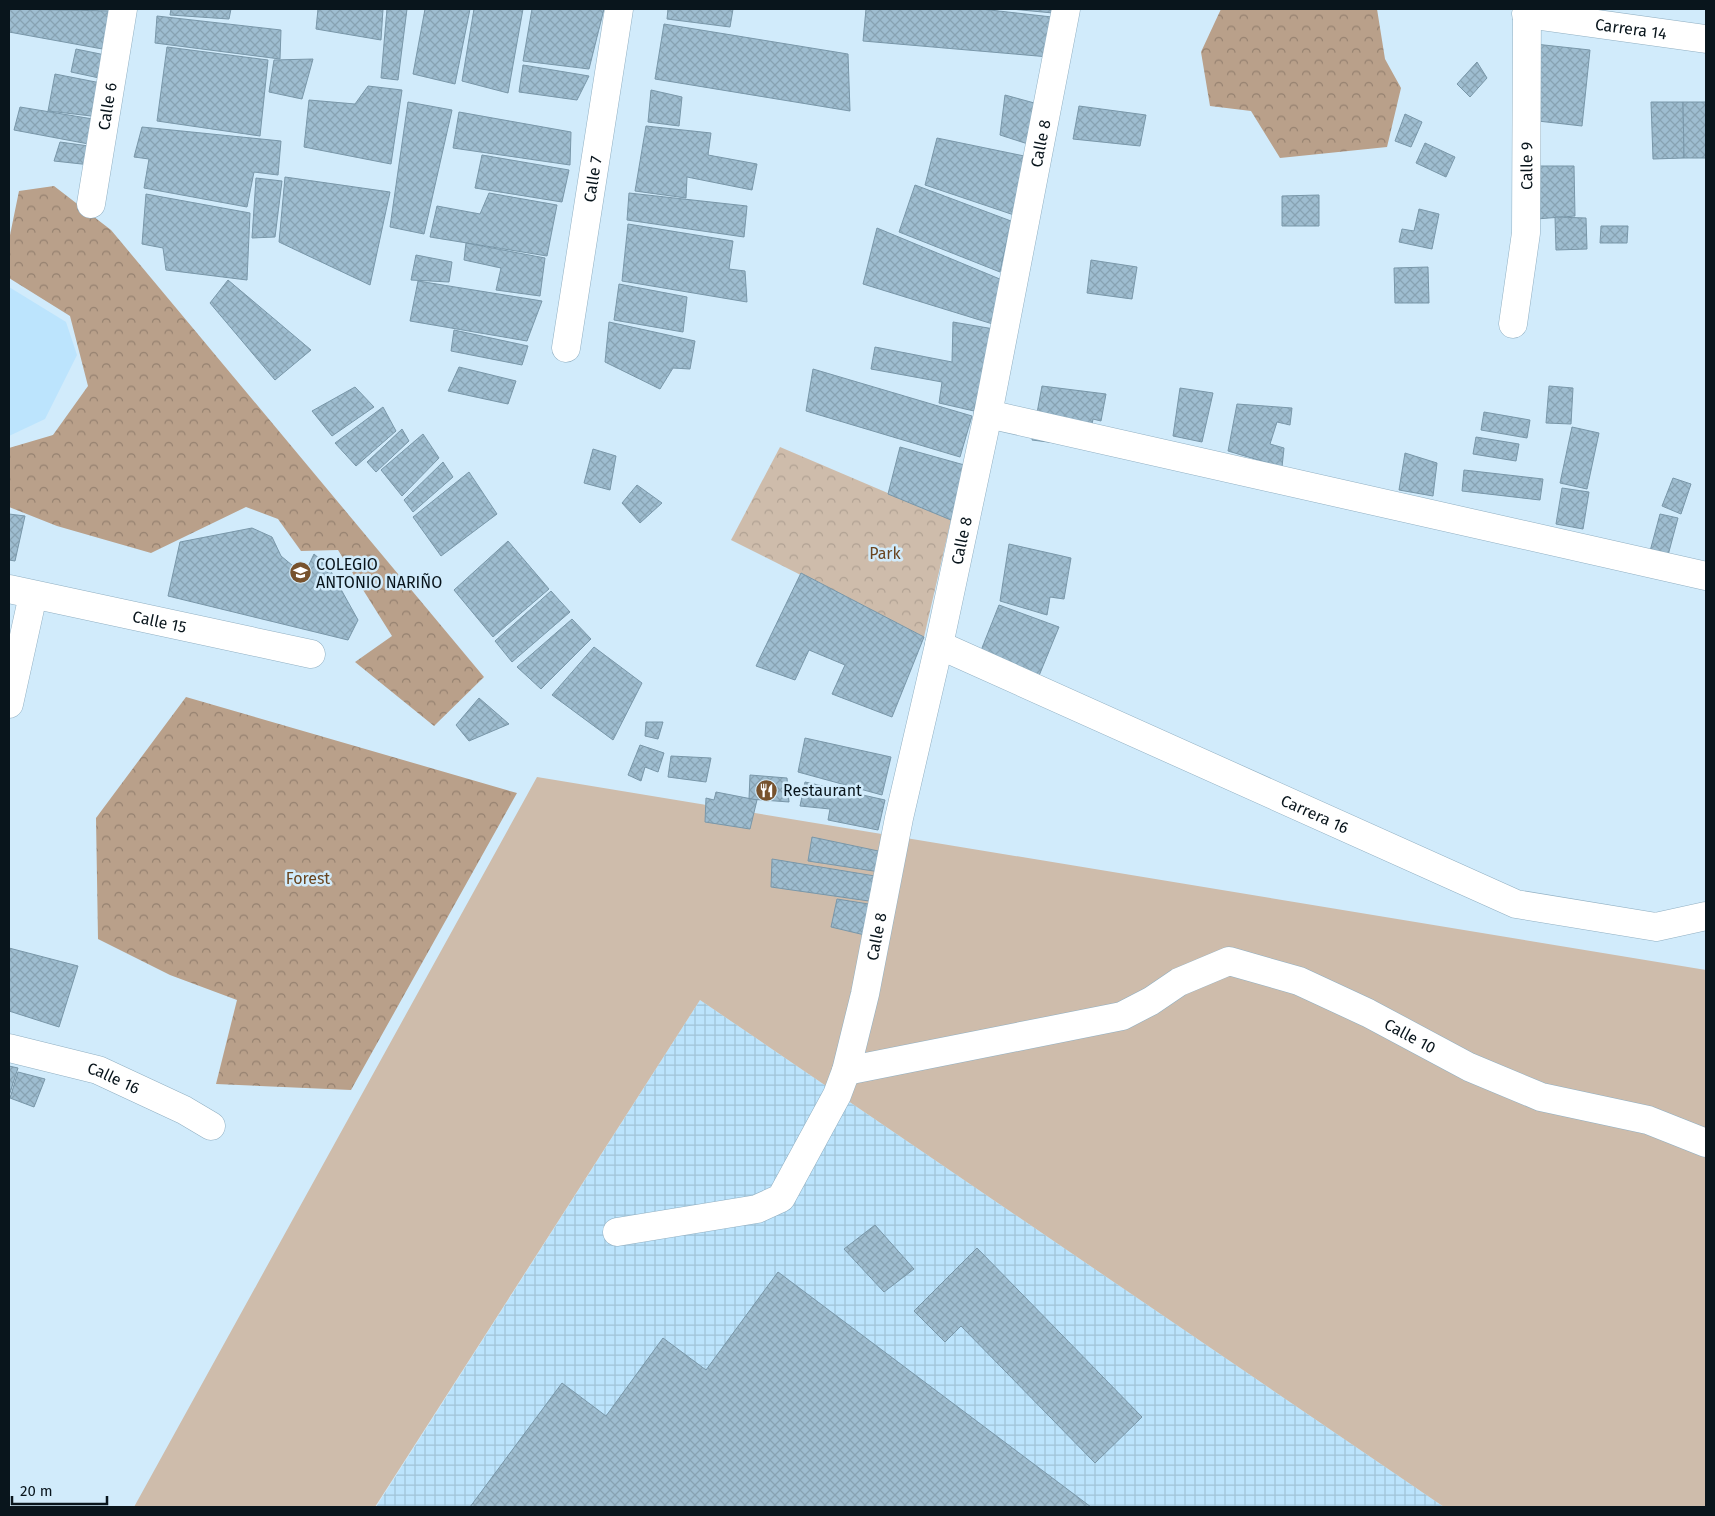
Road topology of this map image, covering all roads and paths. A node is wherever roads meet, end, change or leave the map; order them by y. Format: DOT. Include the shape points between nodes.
graph roads {
  1 [pos="124,9"];
  2 [pos="619,9"];
  3 [pos="1066,9"];
  4 [pos="1527,12"];
  5 [pos="1706,38"];
  6 [pos="91,204"];
  7 [pos="1513,324"];
  8 [pos="566,348"];
  9 [pos="988,414"];
  10 [pos="1706,576"];
  11 [pos="21,592"];
  12 [pos="939,646"];
  13 [pos="311,654"];
  14 [pos="9,704"];
  15 [pos="1706,916"];
  16 [pos="9,1048"];
  17 [pos="846,1071"];
  18 [pos="211,1126"];
  19 [pos="1706,1144"];
  20 [pos="617,1232"];
  1 -- 6 [label="street, Calle 6"];
  2 -- 8 [label="street, Calle 7"];
  3 -- 9 [label="street, Calle 8"];
  4 -- 5 [label="street, Carrera 14"];
  4 -- 7 [label="street, Calle 9" via="1526,233"];
  9 -- 10 [label="street"];
  9 -- 12 [label="street, Calle 8"];
  11 -- 13 [label="street, Calle 15"];
  11 -- 14 [label="street"];
  12 -- 15 [label="street, Carrera 16" via="1516,904 1656,927"];
  12 -- 17 [label="street, Calle 8"];
  16 -- 18 [label="street, Calle 16" via="98,1070"];
  17 -- 19 [label="street, Calle 10" via="1122,1016 1179,982 1228,961 1299,981 1368,1013 1469,1067 1541,1097 1648,1120"];
  17 -- 20 [label="street, Calle 8" via="781,1198 757,1209"];
}
